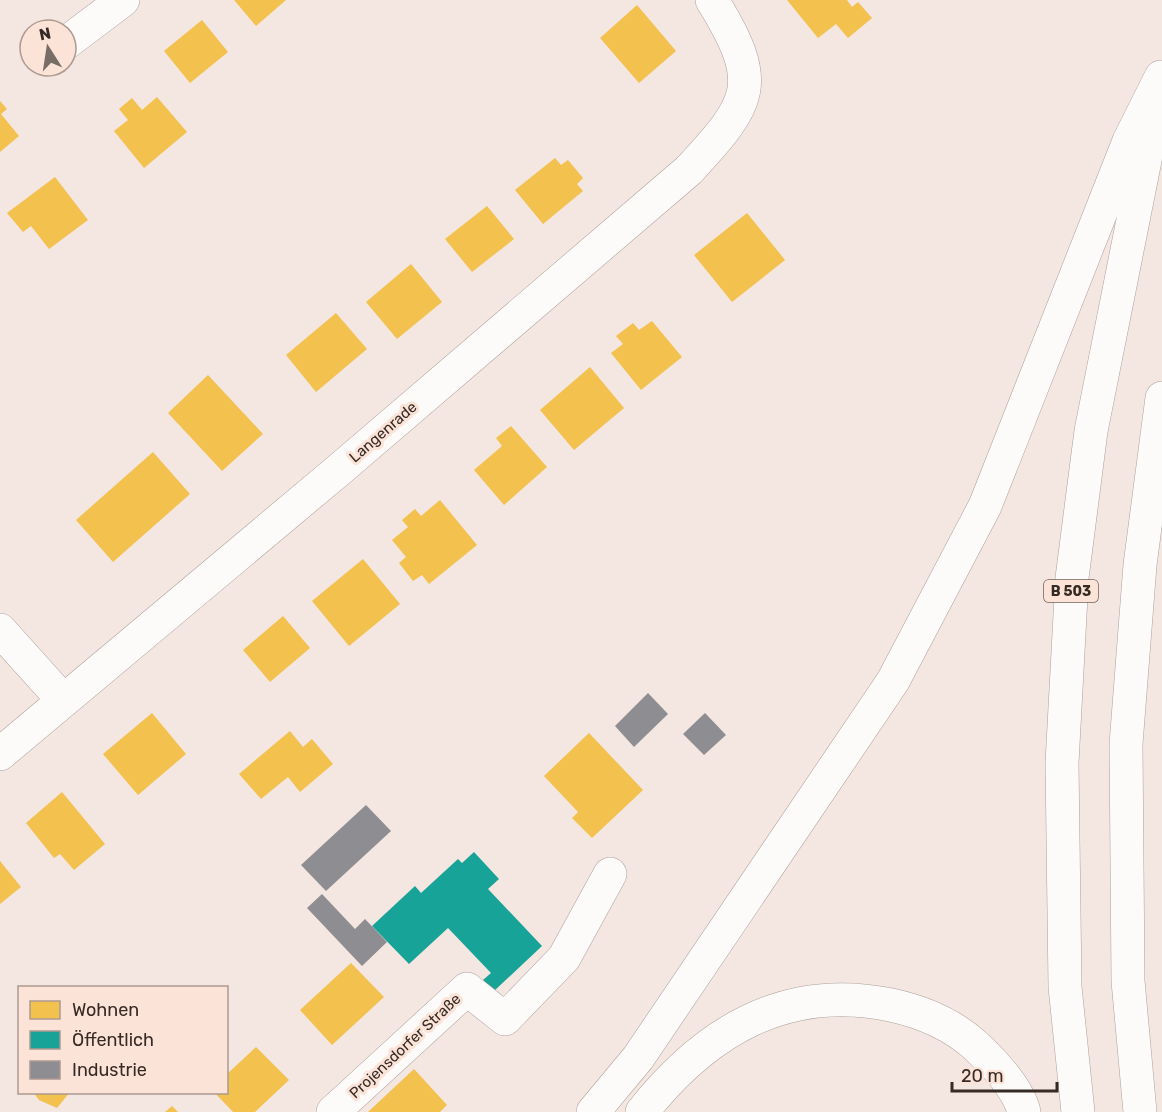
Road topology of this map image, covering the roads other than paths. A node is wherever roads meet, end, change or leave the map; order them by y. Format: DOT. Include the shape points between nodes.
graph roads {
  1 [pos="123,0"];
  2 [pos="712,0"];
  3 [pos="78,34"];
  4 [pos="1161,74"];
  5 [pos="1162,398"];
  6 [pos="0,630"];
  7 [pos="63,700"];
  8 [pos="0,754"];
  9 [pos="610,874"];
  10 [pos="333,1112"];
  11 [pos="593,1112"];
  12 [pos="642,1112"];
  13 [pos="1024,1112"];
  14 [pos="1077,1112"];
  15 [pos="1140,1112"];
  1 -- 3 [label="main road"];
  2 -- 7 [label="main road, Langenrade" via="737,48 745,74 745,92 738,111 721,135 689,170"];
  4 -- 11 [label="main road" via="1129,141 985,506 893,681 638,1058"];
  4 -- 14 [label="main road, B 503" via="1091,432 1072,578 1062,763 1065,987"];
  5 -- 15 [label="main road" via="1140,565 1126,744 1128,981"];
  6 -- 7 [label="main road"];
  7 -- 8 [label="main road, Langenrade"];
  9 -- 10 [label="main road, Projensdorfer Straße" via="564,958 505,1019 466,989"];
  12 -- 13 [label="main road" via="681,1069 732,1030 762,1014 792,1004 857,998 924,1014 960,1032 1001,1073"];
}
